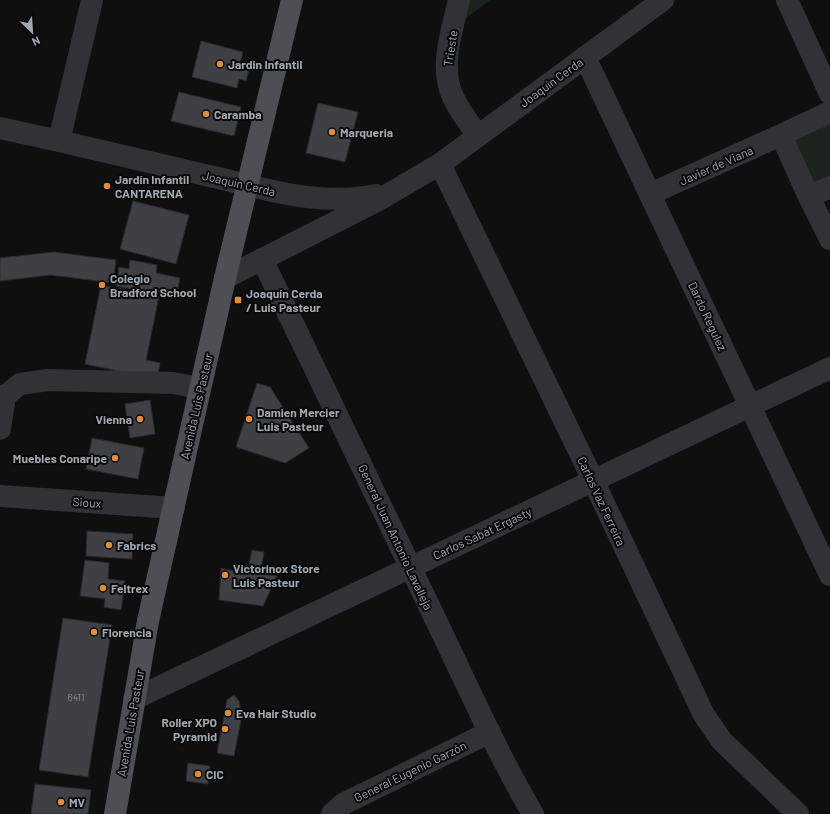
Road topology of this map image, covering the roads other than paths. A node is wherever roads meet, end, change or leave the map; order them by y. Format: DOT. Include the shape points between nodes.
graph roads {
  1 [pos="92,0"];
  2 [pos="292,0"];
  3 [pos="459,0"];
  4 [pos="787,0"];
  5 [pos="654,3"];
  6 [pos="586,57"];
  7 [pos="830,94"];
  8 [pos="830,112"];
  9 [pos="0,128"];
  10 [pos="781,135"];
  11 [pos="478,136"];
  12 [pos="59,141"];
  13 [pos="440,164"];
  14 [pos="248,185"];
  15 [pos="830,187"];
  16 [pos="397,189"];
  17 [pos="650,194"];
  18 [pos="810,197"];
  19 [pos="830,239"];
  20 [pos="262,259"];
  21 [pos="225,278"];
  22 [pos="830,368"];
  23 [pos="200,388"];
  24 [pos="3,396"];
  25 [pos="750,406"];
  26 [pos="0,429"];
  27 [pos="593,480"];
  28 [pos="0,496"];
  29 [pos="174,508"];
  30 [pos="410,568"];
  31 [pos="830,575"];
  32 [pos="134,699"];
  33 [pos="490,732"];
  34 [pos="115,814"];
  35 [pos="332,814"];
  36 [pos="533,814"];
  37 [pos="798,814"];
  1 -- 12 [label="street"];
  2 -- 14 [label="main road, Avenida Luis Pasteur"];
  3 -- 11 [label="street, Trieste" via="446,60 447,77 459,108"];
  4 -- 7 [label="street"];
  5 -- 6 [label="street, Joaquín Cerda"];
  6 -- 11 [label="street, Joaquín Cerda"];
  6 -- 17 [label="street, Dardo Regulez"];
  8 -- 10 [label="street, Javier de Viana"];
  9 -- 12 [label="street, Joaquín Cerda"];
  10 -- 17 [label="street, Javier de Viana"];
  10 -- 18 [label="street"];
  11 -- 13 [label="street, Joaquín Cerda"];
  12 -- 14 [label="street, Joaquín Cerda"];
  13 -- 16 [label="street, Joaquín Cerda"];
  13 -- 27 [label="street, Carlos Vaz Ferreira"];
  14 -- 16 [label="street, Joaquín Cerda" via="321,199 353,199"];
  14 -- 21 [label="main road, Avenida Luis Pasteur"];
  15 -- 18 [label="street"];
  16 -- 20 [label="street, Joaquín Cerda"];
  17 -- 25 [label="street, Dardo Regulez"];
  18 -- 19 [label="street"];
  20 -- 21 [label="street, Joaquín Cerda"];
  20 -- 30 [label="street, General Juan Antonio Lavalleja"];
  21 -- 23 [label="main road, Avenida Luis Pasteur"];
  22 -- 25 [label="street, Carlos Sabat Ergasty"];
  23 -- 24 [label="street" via="174,383 48,380 20,384"];
  23 -- 29 [label="main road, Avenida Luis Pasteur"];
  24 -- 26 [label="street"];
  25 -- 27 [label="street, Carlos Sabat Ergasty"];
  25 -- 31 [label="street, Dardo Regulez"];
  27 -- 30 [label="street, Carlos Sabat Ergasty"];
  27 -- 37 [label="street, Carlos Vaz Ferreira" via="704,715 722,741"];
  28 -- 29 [label="street, Sioux"];
  29 -- 32 [label="main road, Avenida Luis Pasteur" via="148,621"];
  30 -- 32 [label="street, Carlos Sabat Ergasty"];
  30 -- 33 [label="street, General Juan Antonio Lavalleja"];
  32 -- 34 [label="main road, Avenida Luis Pasteur"];
  33 -- 35 [label="street, General Eugenio Garzón" via="343,804"];
  33 -- 36 [label="street, General Juan Antonio Lavalleja"];
}
